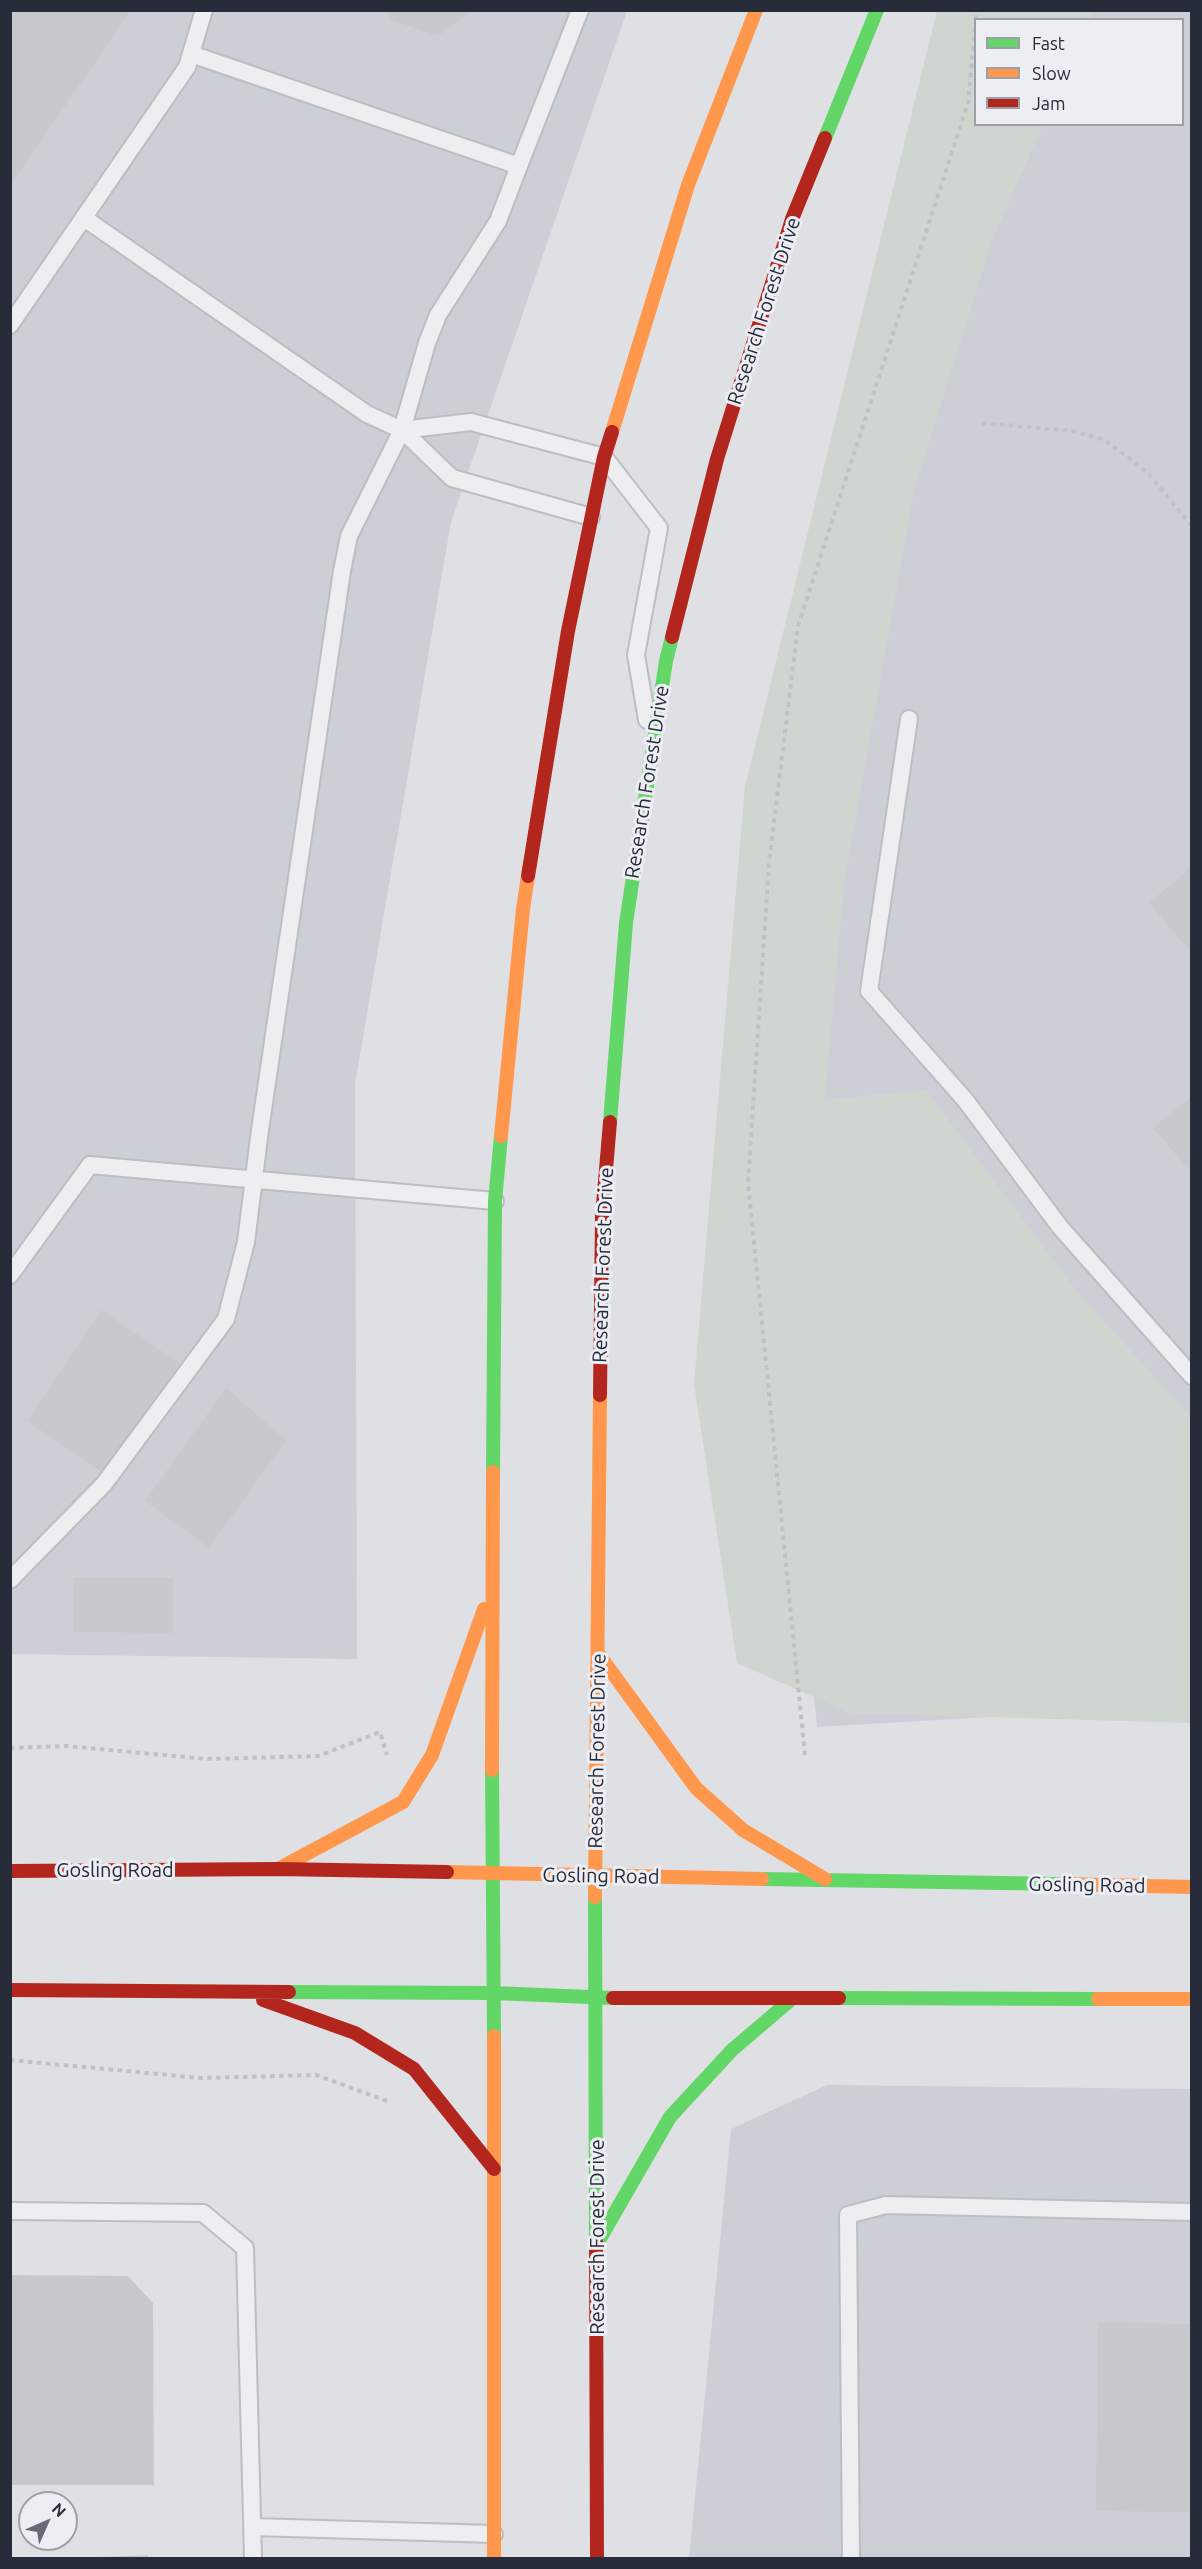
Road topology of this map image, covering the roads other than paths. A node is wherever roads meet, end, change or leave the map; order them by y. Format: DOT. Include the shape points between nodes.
graph roads {
  1 [pos="204,10"];
  2 [pos="580,10"];
  3 [pos="756,10"];
  4 [pos="877,10"];
  5 [pos="190,54"];
  6 [pos="519,166"];
  7 [pos="84,218"];
  8 [pos="10,326"];
  9 [pos="402,430"];
  10 [pos="604,457"];
  11 [pos="591,517"];
  12 [pos="909,719"];
  13 [pos="652,753"];
  14 [pos="253,1180"];
  15 [pos="495,1201"];
  16 [pos="10,1275"];
  17 [pos="1191,1376"];
  18 [pos="10,1580"];
  19 [pos="492,1584"];
  20 [pos="598,1653"];
  21 [pos="278,1869"];
  22 [pos="10,1870"];
  23 [pos="491,1874"];
  24 [pos="595,1876"];
  25 [pos="827,1880"];
  26 [pos="1191,1887"];
  27 [pos="10,1990"];
  28 [pos="239,1991"];
  29 [pos="494,1993"];
  30 [pos="597,1998"];
  31 [pos="794,1998"];
  32 [pos="1191,1999"];
  33 [pos="494,2169"];
  34 [pos="10,2211"];
  35 [pos="1191,2212"];
  36 [pos="597,2244"];
  37 [pos="253,2527"];
  38 [pos="494,2534"];
  39 [pos="253,2559"];
  40 [pos="494,2559"];
  41 [pos="597,2559"];
  42 [pos="850,2559"];
  1 -- 5 [label="lane"];
  2 -- 6 [label="lane"];
  3 -- 10 [label="main road" via="688,185"];
  4 -- 13 [label="main road, Research Forest Drive" via="792,219 717,459 666,661"];
  5 -- 6 [label="lane"];
  5 -- 7 [label="lane" via="187,67"];
  6 -- 9 [label="lane" via="498,221 438,315"];
  7 -- 8 [label="lane"];
  7 -- 9 [label="lane" via="367,414"];
  9 -- 10 [label="lane" via="471,422"];
  9 -- 11 [label="lane" via="452,478"];
  9 -- 14 [label="lane" via="349,536 342,571"];
  10 -- 11 [label="main road"];
  10 -- 13 [label="lane" via="659,528 636,655"];
  11 -- 15 [label="main road" via="568,631 523,909"];
  12 -- 17 [label="lane" via="869,991 966,1101 1060,1227"];
  13 -- 20 [label="main road, Research Forest Drive" via="626,923 602,1217"];
  14 -- 15 [label="lane"];
  14 -- 16 [label="lane" via="90,1165"];
  14 -- 18 [label="lane" via="246,1242 226,1319 104,1484"];
  15 -- 19 [label="main road"];
  19 -- 21 [label="main road" via="432,1755 403,1802"];
  19 -- 23 [label="main road"];
  20 -- 24 [label="main road, Research Forest Drive"];
  20 -- 25 [label="main road" via="696,1788 743,1830"];
  21 -- 22 [label="main road, Gosling Road"];
  21 -- 23 [label="main road, Gosling Road"];
  23 -- 24 [label="main road, Gosling Road"];
  23 -- 29 [label="main road"];
  24 -- 25 [label="main road, Gosling Road"];
  24 -- 30 [label="main road, Research Forest Drive"];
  25 -- 26 [label="main road, Gosling Road"];
  27 -- 28 [label="main road"];
  28 -- 29 [label="main road"];
  28 -- 33 [label="main road" via="355,2033 414,2069"];
  29 -- 30 [label="main road"];
  29 -- 33 [label="main road"];
  30 -- 31 [label="main road"];
  30 -- 36 [label="main road, Research Forest Drive"];
  31 -- 32 [label="main road"];
  31 -- 36 [label="main road" via="732,2050 670,2117"];
  33 -- 38 [label="main road"];
  34 -- 37 [label="lane" via="203,2213 246,2248"];
  35 -- 42 [label="lane" via="886,2205 848,2215"];
  36 -- 41 [label="main road, Research Forest Drive"];
  37 -- 38 [label="lane"];
  37 -- 39 [label="lane"];
  38 -- 40 [label="main road"];
}
